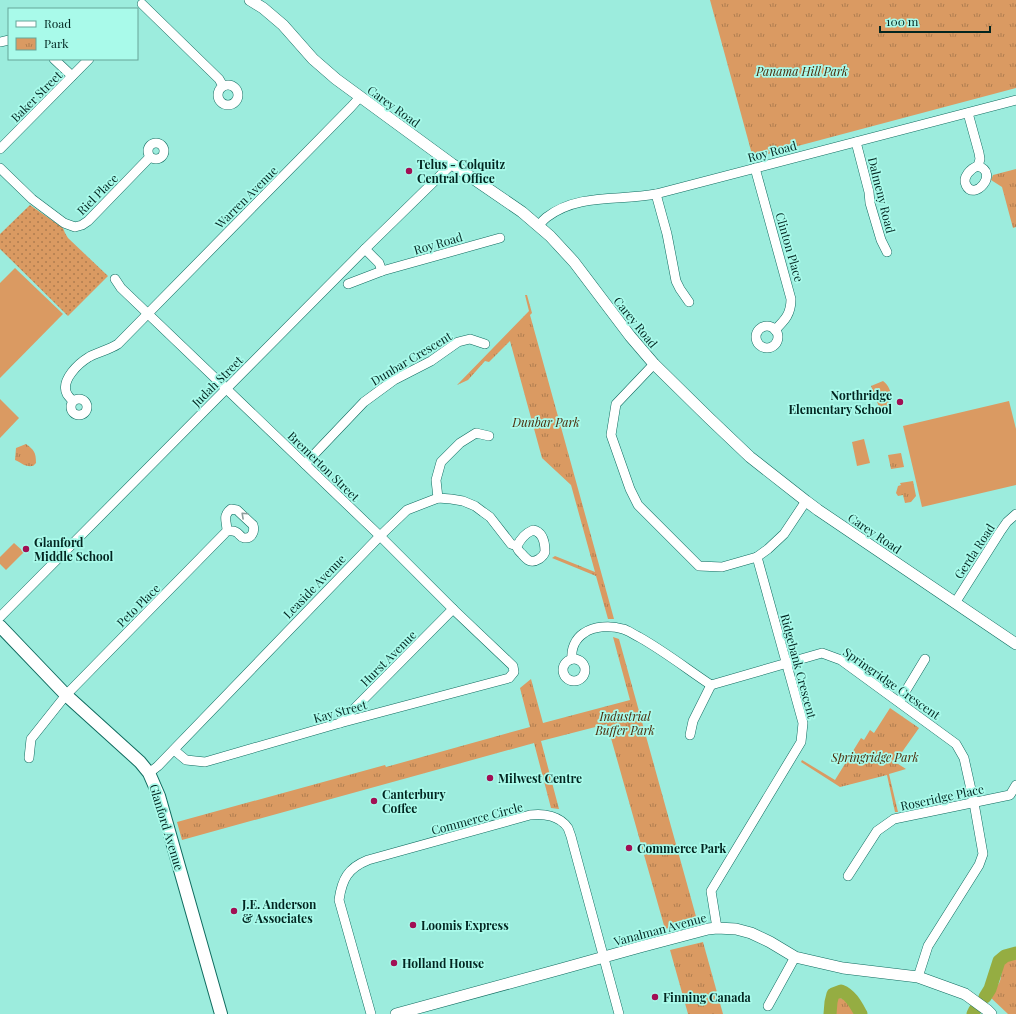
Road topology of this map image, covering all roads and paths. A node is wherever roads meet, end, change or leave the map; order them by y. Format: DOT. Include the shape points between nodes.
graph roads {
  1 [pos="250,0"];
  2 [pos="142,5"];
  3 [pos="55,60"];
  4 [pos="88,60"];
  5 [pos="72,76"];
  6 [pos="223,86"];
  7 [pos="360,97"];
  8 [pos="1016,100"];
  9 [pos="968,113"];
  10 [pos="856,142"];
  11 [pos="0,149"];
  12 [pos="150,157"];
  13 [pos="452,164"];
  14 [pos="978,166"];
  15 [pos="0,168"];
  16 [pos="755,168"];
  17 [pos="656,194"];
  18 [pos="538,226"];
  19 [pos="500,238"];
  20 [pos="365,249"];
  21 [pos="887,252"];
  22 [pos="382,271"];
  23 [pos="115,279"];
  24 [pos="348,284"];
  25 [pos="689,302"];
  26 [pos="148,314"];
  27 [pos="775,330"];
  28 [pos="486,344"];
  29 [pos="654,364"];
  30 [pos="226,389"];
  31 [pos="73,401"];
  32 [pos="489,436"];
  33 [pos="305,464"];
  34 [pos="438,498"];
  35 [pos="806,501"];
  36 [pos="1016,514"];
  37 [pos="227,532"];
  38 [pos="380,536"];
  39 [pos="517,546"];
  40 [pos="757,557"];
  41 [pos="955,603"];
  42 [pos="453,609"];
  43 [pos="0,617"];
  44 [pos="0,626"];
  45 [pos="1016,644"];
  46 [pos="572,659"];
  47 [pos="926,659"];
  48 [pos="786,663"];
  49 [pos="514,672"];
  50 [pos="711,685"];
  51 [pos="66,695"];
  52 [pos="898,702"];
  53 [pos="340,723"];
  54 [pos="690,735"];
  55 [pos="174,750"];
  56 [pos="29,758"];
  57 [pos="149,773"];
  58 [pos="1016,785"];
  59 [pos="974,802"];
  60 [pos="848,876"];
  61 [pos="717,928"];
  62 [pos="795,957"];
  63 [pos="604,958"];
  64 [pos="918,977"];
  65 [pos="768,1006"];
  66 [pos="221,1014"];
  67 [pos="371,1014"];
  68 [pos="396,1014"];
  69 [pos="619,1014"];
  70 [pos="991,1014"];
  1 -- 7 [label="street, Carey Road" via="283,26 323,69"];
  2 -- 6 [label="street" via="219,79"];
  3 -- 5 [label="street"];
  4 -- 5 [label="street, Baker Street"];
  5 -- 11 [label="street, Baker Street"];
  7 -- 13 [label="street, Carey Road"];
  7 -- 26 [label="street, Warren Avenue"];
  8 -- 9 [label="street, Roy Road"];
  9 -- 10 [label="street, Roy Road"];
  9 -- 14 [label="street" via="980,160"];
  10 -- 16 [label="street, Roy Road"];
  10 -- 21 [label="street, Dalmeny Road" via="870,203"];
  12 -- 15 [label="street, Riel Place" via="88,221 75,227 64,223 41,206"];
  13 -- 18 [label="street, Carey Road"];
  13 -- 20 [label="street, Judah Street"];
  16 -- 17 [label="street, Roy Road"];
  16 -- 27 [label="street, Clinton Place" via="791,299 789,313"];
  17 -- 18 [label="street, Roy Road" via="581,202 560,210"];
  17 -- 25 [label="street" via="676,281"];
  18 -- 29 [label="street, Carey Road" via="574,262"];
  19 -- 22 [label="street, Roy Road"];
  20 -- 22 [label="street" via="379,263"];
  20 -- 30 [label="street, Judah Street"];
  22 -- 24 [label="street, Roy Road"];
  23 -- 26 [label="street, Bremerton Street"];
  26 -- 30 [label="street, Bremerton Street"];
  26 -- 31 [label="street, Warren Avenue" via="118,344 87,358 73,371 67,379 66,386 67,394"];
  28 -- 33 [label="street, Dunbar Crescent" via="470,339 458,342 431,361 394,380 364,402"];
  29 -- 35 [label="street, Carey Road" via="750,457"];
  29 -- 40 [label="street" via="616,404 612,436 638,505 699,566 722,567"];
  30 -- 33 [label="street, Bremerton Street"];
  30 -- 43 [label="street, Judah Street"];
  32 -- 34 [label="street" via="476,433 460,443 441,462 436,480"];
  33 -- 38 [label="street, Bremerton Street"];
  34 -- 38 [label="street, Leaside Avenue" via="408,510"];
  34 -- 39 [label="street, Leaside Avenue" via="463,501 475,506 490,517 511,544"];
  35 -- 40 [label="street" via="784,534"];
  35 -- 41 [label="street, Carey Road"];
  36 -- 41 [label="street, Gerda Road" via="1000,532"];
  37 -- 51 [label="street, Peto Place"];
  38 -- 42 [label="street, Bremerton Street"];
  38 -- 55 [label="street, Leaside Avenue"];
  40 -- 48 [label="street, Ridgebank Crescent"];
  41 -- 45 [label="street, Carey Road"];
  42 -- 49 [label="street, Bremerton Street" via="513,666"];
  42 -- 53 [label="street, Hurst Avenue"];
  44 -- 51 [label="main road, Glanford Avenue"];
  46 -- 50 [label="street" via="574,644 585,632 598,628 624,629 651,644"];
  47 -- 52 [label="street"];
  48 -- 50 [label="street, Springridge Crescent"];
  48 -- 52 [label="street, Springridge Crescent" via="822,653 841,660"];
  48 -- 61 [label="street, Ridgebank Crescent" via="802,723 801,742 711,891"];
  49 -- 53 [label="street, Kay Street" via="509,678"];
  50 -- 54 [label="street" via="693,721"];
  51 -- 56 [label="street, Peto Place" via="31,739"];
  51 -- 57 [label="main road, Glanford Avenue"];
  52 -- 59 [label="street, Springridge Crescent" via="956,744 964,758"];
  53 -- 55 [label="street, Kay Street" via="205,762 186,760"];
  55 -- 57 [label="street, Leaside Avenue"];
  57 -- 66 [label="main road, Glanford Avenue" via="159,796"];
  58 -- 59 [label="street, Roseridge Place" via="1010,795"];
  59 -- 60 [label="street, Roseridge Place" via="894,819 877,831"];
  59 -- 64 [label="street, Springridge Crescent" via="983,854 979,865 928,946"];
  61 -- 62 [label="street, Vanalman Avenue" via="736,928 751,933"];
  61 -- 63 [label="street, Vanalman Avenue"];
  62 -- 64 [label="street, Vanalman Avenue" via="844,968"];
  62 -- 65 [label="street"];
  63 -- 67 [label="street, Commerce Circle" via="568,829 556,818 539,814 530,815 368,860 359,864 344,879 339,900"];
  63 -- 68 [label="street, Vanalman Avenue"];
  63 -- 69 [label="street, Commerce Circle"];
  64 -- 70 [label="street, Vanalman Avenue" via="965,994"];
}
